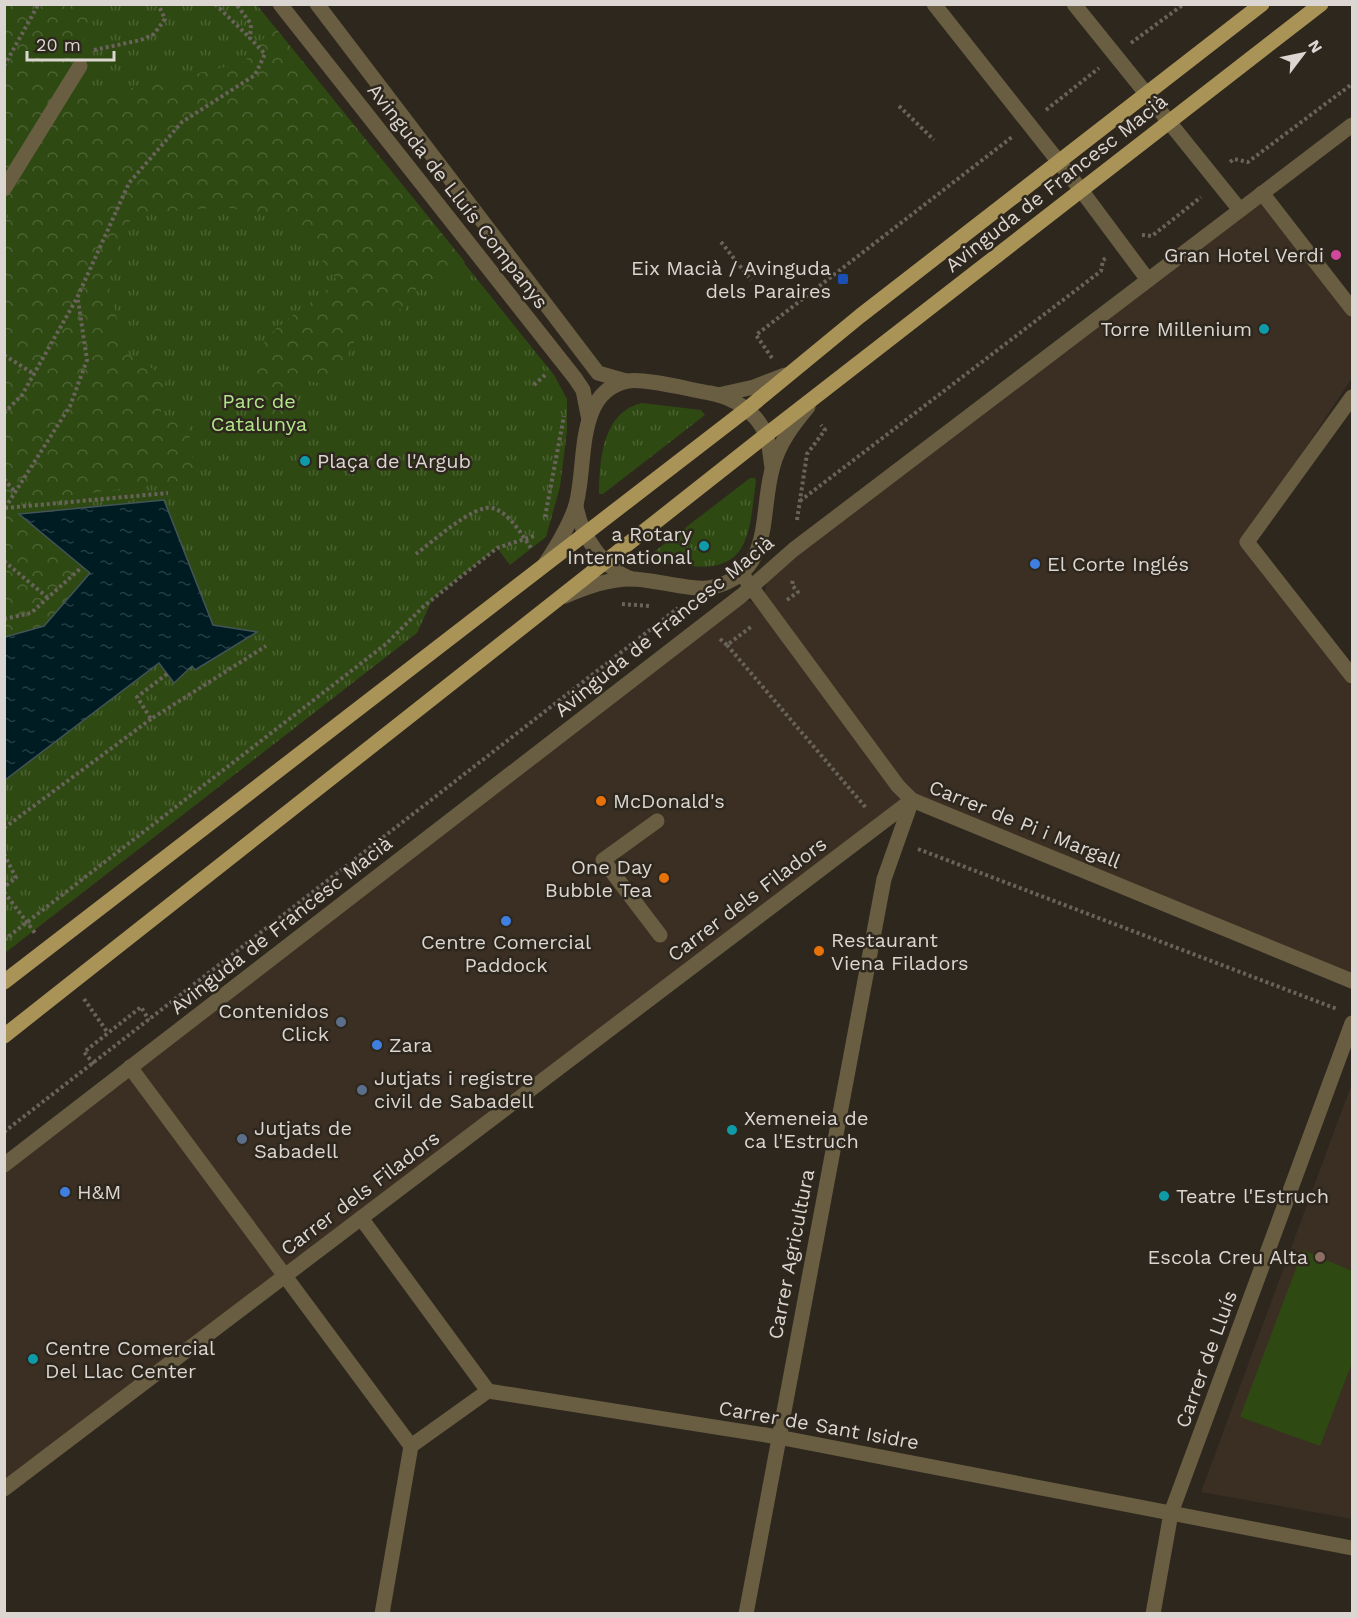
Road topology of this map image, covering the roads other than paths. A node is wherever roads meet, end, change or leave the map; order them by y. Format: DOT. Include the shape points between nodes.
graph roads {
  1 [pos="280,4"];
  2 [pos="317,4"];
  3 [pos="1074,4"];
  4 [pos="1262,4"];
  5 [pos="1321,4"];
  6 [pos="934,5"];
  7 [pos="80,66"];
  8 [pos="1146,94"];
  9 [pos="1169,122"];
  10 [pos="1353,125"];
  11 [pos="1058,163"];
  12 [pos="4,189"];
  13 [pos="1081,190"];
  14 [pos="1262,193"];
  15 [pos="1240,210"];
  16 [pos="1148,280"];
  17 [pos="1353,309"];
  18 [pos="785,375"];
  19 [pos="626,381"];
  20 [pos="718,395"];
  21 [pos="818,395"];
  22 [pos="1353,398"];
  23 [pos="747,409"];
  24 [pos="589,420"];
  25 [pos="766,435"];
  26 [pos="772,466"];
  27 [pos="576,506"];
  28 [pos="585,534"];
  29 [pos="606,562"];
  30 [pos="544,565"];
  31 [pos="741,573"];
  32 [pos="632,579"];
  33 [pos="751,588"];
  34 [pos="562,597"];
  35 [pos="1353,676"];
  36 [pos="912,800"];
  37 [pos="657,821"];
  38 [pos="660,935"];
  39 [pos="1353,981"];
  40 [pos="4,982"];
  41 [pos="1353,1023"];
  42 [pos="4,1036"];
  43 [pos="130,1068"];
  44 [pos="4,1165"];
  45 [pos="361,1218"];
  46 [pos="285,1276"];
  47 [pos="488,1391"];
  48 [pos="778,1437"];
  49 [pos="411,1446"];
  50 [pos="4,1489"];
  51 [pos="1171,1513"];
  52 [pos="1353,1548"];
  53 [pos="382,1614"];
  54 [pos="746,1614"];
  55 [pos="1153,1614"];
  1 -- 24 [label="street, Avinguda de Lluís Companys" via="575,378 583,390"];
  2 -- 19 [label="street, Avinguda de Lluís Companys" via="598,373"];
  3 -- 8 [label="street"];
  4 -- 8 [label="main road, Avinguda de Francesc Macià"];
  5 -- 9 [label="main road, Avinguda de Francesc Macià"];
  6 -- 11 [label="street"];
  7 -- 12 [label="street"];
  8 -- 9 [label="street"];
  8 -- 11 [label="main road, Avinguda de Francesc Macià"];
  9 -- 13 [label="main road, Avinguda de Francesc Macià"];
  9 -- 15 [label="street"];
  10 -- 14 [label="street, Avinguda de Francesc Macià"];
  11 -- 13 [label="street"];
  11 -- 18 [label="main road, Avinguda de Francesc Macià"];
  13 -- 16 [label="street"];
  13 -- 21 [label="main road, Avinguda de Francesc Macià"];
  14 -- 15 [label="street, Avinguda de Francesc Macià"];
  14 -- 17 [label="street"];
  15 -- 16 [label="street, Avinguda de Francesc Macià"];
  16 -- 33 [label="street, Avinguda de Francesc Macià" via="793,550"];
  18 -- 20 [label="street, Avinguda de Francesc Macià"];
  18 -- 23 [label="main road, Avinguda de Francesc Macià"];
  19 -- 20 [label="street, Avinguda de Francesc Macià"];
  19 -- 24 [label="street, Avinguda de Francesc Macià" via="598,401"];
  20 -- 23 [label="street, Avinguda de Francesc Macià"];
  21 -- 25 [label="main road, Avinguda de Francesc Macià"];
  21 -- 26 [label="street, Avinguda de Francesc Macià" via="793,425"];
  22 -- 35 [label="street" via="1247,542"];
  23 -- 25 [label="street, Avinguda de Francesc Macià"];
  23 -- 28 [label="main road, Avinguda de Francesc Macià"];
  24 -- 27 [label="street, Avinguda de Francesc Macià"];
  25 -- 26 [label="street, Avinguda de Francesc Macià"];
  25 -- 29 [label="main road, Avinguda de Francesc Macià"];
  26 -- 31 [label="street, Avinguda de Francesc Macià" via="759,551"];
  27 -- 28 [label="street, Avinguda de Francesc Macià"];
  27 -- 30 [label="street, Avinguda de Francesc Macià" via="564,535"];
  28 -- 29 [label="street, Avinguda de Francesc Macià"];
  28 -- 30 [label="main road, Avinguda de Francesc Macià"];
  29 -- 32 [label="street, Avinguda de Francesc Macià" via="619,575"];
  29 -- 34 [label="main road, Avinguda de Francesc Macià"];
  30 -- 40 [label="main road, Avinguda de Francesc Macià"];
  31 -- 32 [label="street, Avinguda de Francesc Macià" via="711,588"];
  31 -- 33 [label="street, Carrer de Pi i Margall"];
  32 -- 34 [label="street, Avinguda de Francesc Macià" via="610,581"];
  33 -- 36 [label="street, Carrer de Pi i Margall"];
  33 -- 43 [label="street, Avinguda de Francesc Macià"];
  34 -- 42 [label="main road, Avinguda de Francesc Macià"];
  36 -- 39 [label="street, Carrer de Pi i Margall"];
  36 -- 45 [label="street, Carrer dels Filadors"];
  36 -- 48 [label="street, Carrer Agricultura" via="884,879"];
  37 -- 38 [label="street" via="603,860"];
  41 -- 51 [label="street, Carrer de Lluís"];
  43 -- 44 [label="street, Avinguda de Francesc Macià"];
  43 -- 46 [label="street"];
  45 -- 46 [label="street, Carrer dels Filadors"];
  45 -- 47 [label="street"];
  46 -- 49 [label="street"];
  46 -- 50 [label="street, Carrer dels Filadors"];
  47 -- 48 [label="street, Carrer de Sant Isidre"];
  47 -- 49 [label="street"];
  48 -- 51 [label="street, Carrer de Sant Isidre"];
  48 -- 54 [label="street, Carrer Agricultura"];
  49 -- 53 [label="street"];
  51 -- 52 [label="street, Carrer de Sant Isidre"];
  51 -- 55 [label="street, Carrer de Lluís"];
}
